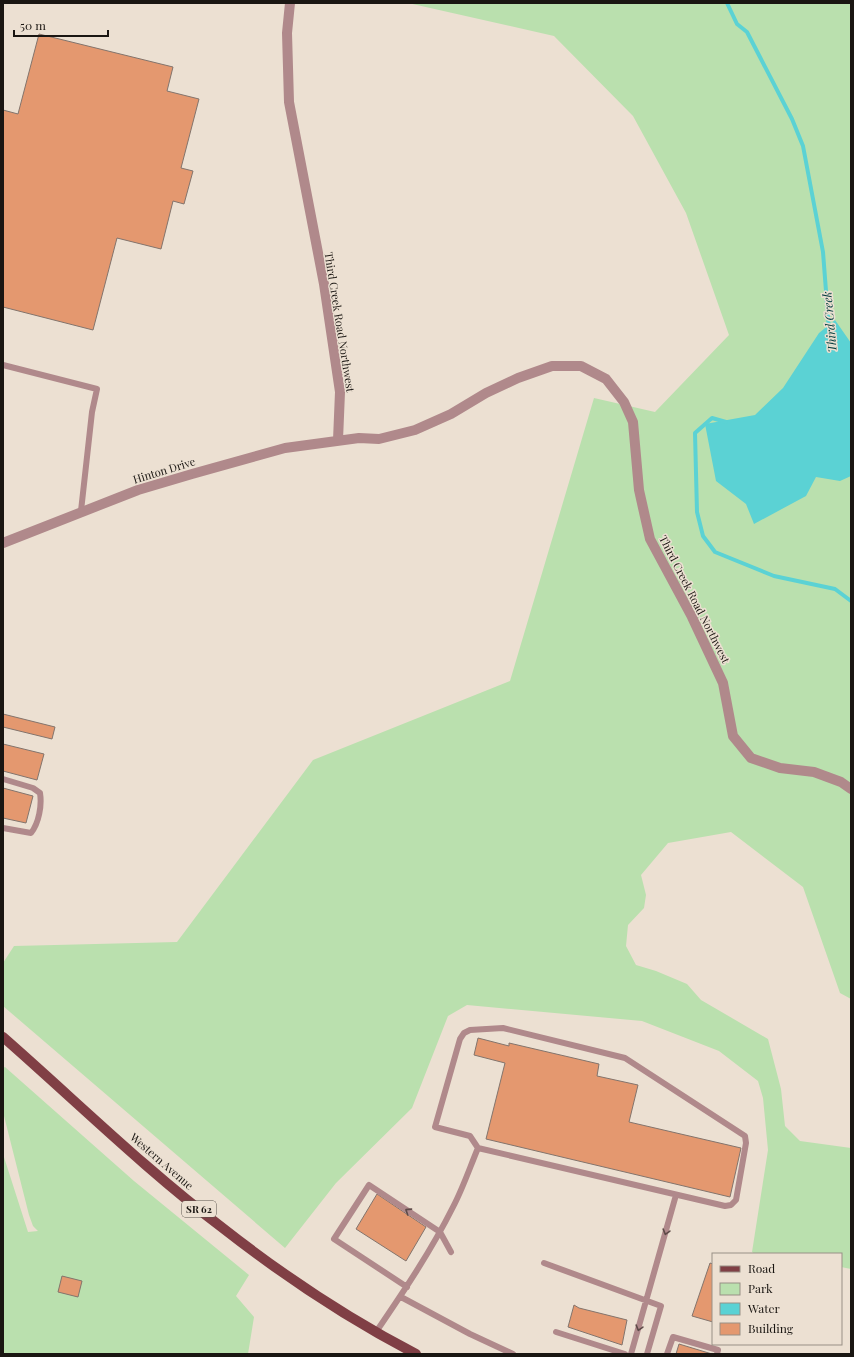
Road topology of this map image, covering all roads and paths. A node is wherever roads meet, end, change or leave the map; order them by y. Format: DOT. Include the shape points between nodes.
graph roads {
  1 [pos="290,3"];
  2 [pos="3,365"];
  3 [pos="338,440"];
  4 [pos="81,511"];
  5 [pos="3,544"];
  6 [pos="3,779"];
  7 [pos="851,789"];
  8 [pos="3,828"];
  9 [pos="3,1037"];
  10 [pos="478,1148"];
  11 [pos="676,1195"];
  12 [pos="440,1232"];
  13 [pos="451,1252"];
  14 [pos="544,1262"];
  15 [pos="408,1287"];
  16 [pos="401,1296"];
  17 [pos="646,1301"];
  18 [pos="376,1332"];
  19 [pos="556,1332"];
  20 [pos="416,1354"];
  21 [pos="513,1354"];
  22 [pos="625,1354"];
  23 [pos="631,1354"];
  24 [pos="647,1354"];
  25 [pos="667,1354"];
  26 [pos="717,1354"];
  1 -- 3 [label="street, Third Creek Road Northwest" via="287,33 289,102 324,284 339,385"];
  2 -- 4 [label="lane" via="97,389"];
  3 -- 4 [label="street, Hinton Drive" via="285,448 138,490"];
  3 -- 7 [label="street, Third Creek Road Northwest" via="379,439 415,430 451,414 486,393 552,366 581,366 606,379 624,402 633,422 639,490 650,539 723,682 733,736 751,758 780,768 814,772 841,782"];
  4 -- 5 [label="street, Hinton Drive"];
  6 -- 8 [label="lane" via="33,788 40,792 41,799 36,827 31,833"];
  9 -- 18 [label="main road, Western Avenue / SR 62" via="223,1229 318,1296"];
  10 -- 11 [label="lane"];
  10 -- 11 [label="lane" via="470,1136 435,1127 460,1039 464,1033 470,1030 503,1028 625,1058 745,1136 736,1200 731,1205 725,1206"];
  10 -- 12 [label="lane"];
  11 -- 17 [label="lane, one-way"];
  12 -- 13 [label="lane"];
  12 -- 15 [label="lane"];
  12 -- 15 [label="lane, one-way" via="369,1186 334,1239"];
  14 -- 17 [label="lane"];
  15 -- 16 [label="lane"];
  16 -- 18 [label="lane"];
  16 -- 21 [label="lane" via="470,1334"];
  17 -- 23 [label="lane, one-way"];
  17 -- 24 [label="lane" via="661,1306"];
  18 -- 20 [label="main road, Western Avenue / SR 62"];
  19 -- 22 [label="lane"];
  25 -- 26 [label="lane" via="673,1337 718,1350"];
}
